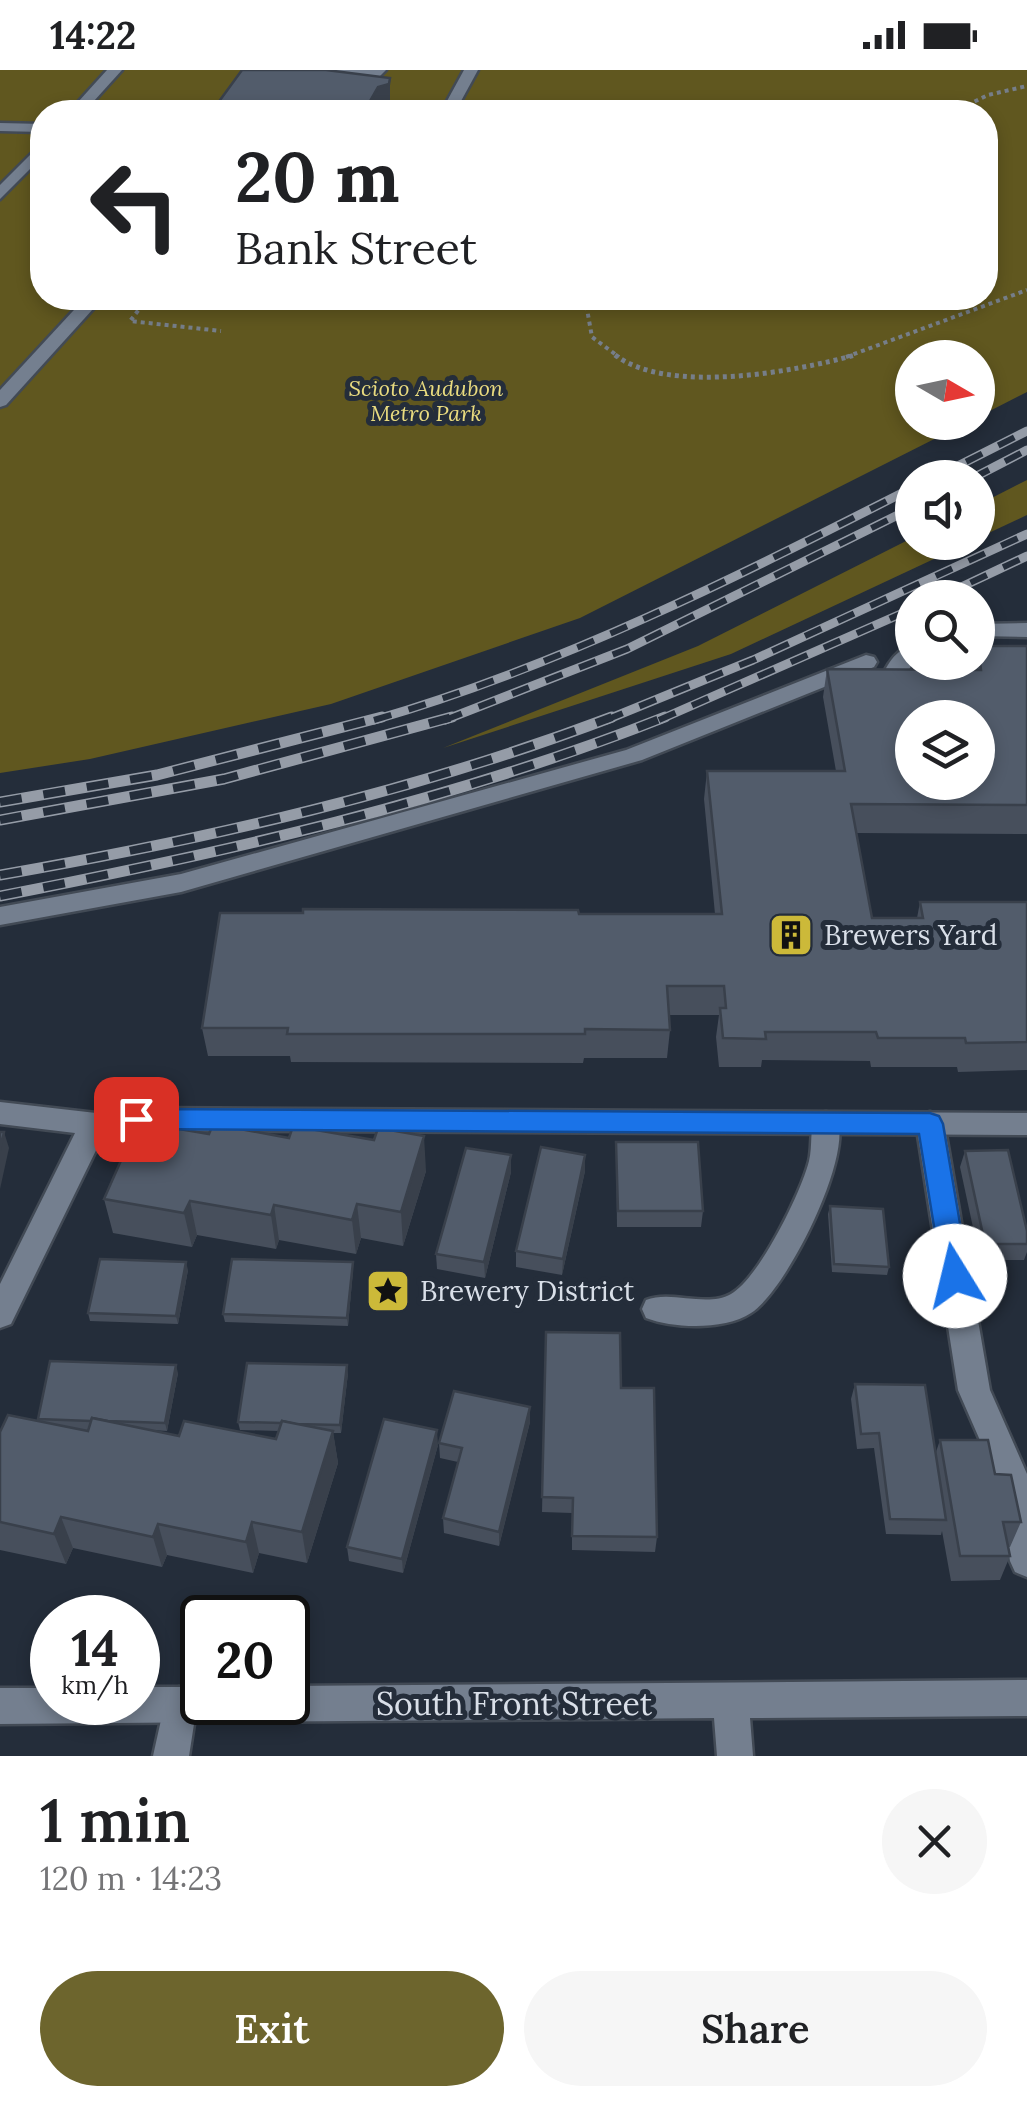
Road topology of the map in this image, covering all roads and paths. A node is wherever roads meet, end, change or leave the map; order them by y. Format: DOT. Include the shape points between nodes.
graph roads {
  1 [pos="115,70"];
  2 [pos="312,70"];
  3 [pos="379,70"];
  4 [pos="472,70"];
  5 [pos="1027,86"];
  6 [pos="87,100"];
  7 [pos="455,100"];
  8 [pos="972,100"];
  9 [pos="0,127"];
  10 [pos="30,128"];
  11 [pos="30,161"];
  12 [pos="0,194"];
  13 [pos="1027,290"];
  14 [pos="998,301"];
  15 [pos="83,310"];
  16 [pos="139,310"];
  17 [pos="586,310"];
  18 [pos="974,310"];
  19 [pos="221,331"];
  20 [pos="0,401"];
  21 [pos="995,630"];
  22 [pos="1027,630"];
  23 [pos="866,662"];
  24 [pos="895,672"];
  25 [pos="884,698"];
  26 [pos="0,916"];
  27 [pos="0,1113"];
  28 [pos="826,1123"];
  29 [pos="96,1124"];
  30 [pos="930,1124"];
  31 [pos="1027,1124"];
  32 [pos="658,1309"];
  33 [pos="0,1315"];
  34 [pos="1027,1561"];
  35 [pos="1027,1698"];
  36 [pos="731,1702"];
  37 [pos="179,1705"];
  38 [pos="0,1706"];
  39 [pos="171,1756"];
  40 [pos="735,1756"];
  1 -- 6 [label="street"];
  2 -- 3 [label="street" via="375,77"];
  4 -- 7 [label="street"];
  5 -- 8 [label="path"];
  9 -- 10 [label="street"];
  11 -- 12 [label="street"];
  13 -- 14 [label="path"];
  15 -- 20 [label="street"];
  16 -- 19 [label="path" via="130,321"];
  17 -- 18 [label="path" via="592,337 630,366 708,378 782,373 852,356"];
  21 -- 22 [label="street"];
  23 -- 26 [label="street" via="634,755 181,883"];
  24 -- 25 [label="street"];
  27 -- 29 [label="street"];
  28 -- 29 [label="street"];
  28 -- 30 [label="street"];
  28 -- 32 [label="street" via="823,1162 803,1209 744,1302 725,1310"];
  29 -- 33 [label="street"];
  30 -- 31 [label="street"];
  30 -- 34 [label="street" via="974,1390 1012,1476"];
  35 -- 36 [label="street, South Front Street"];
  36 -- 37 [label="street, South Front Street"];
  36 -- 40 [label="street"];
  37 -- 38 [label="street, South Front Street"];
  37 -- 39 [label="street"];
}
